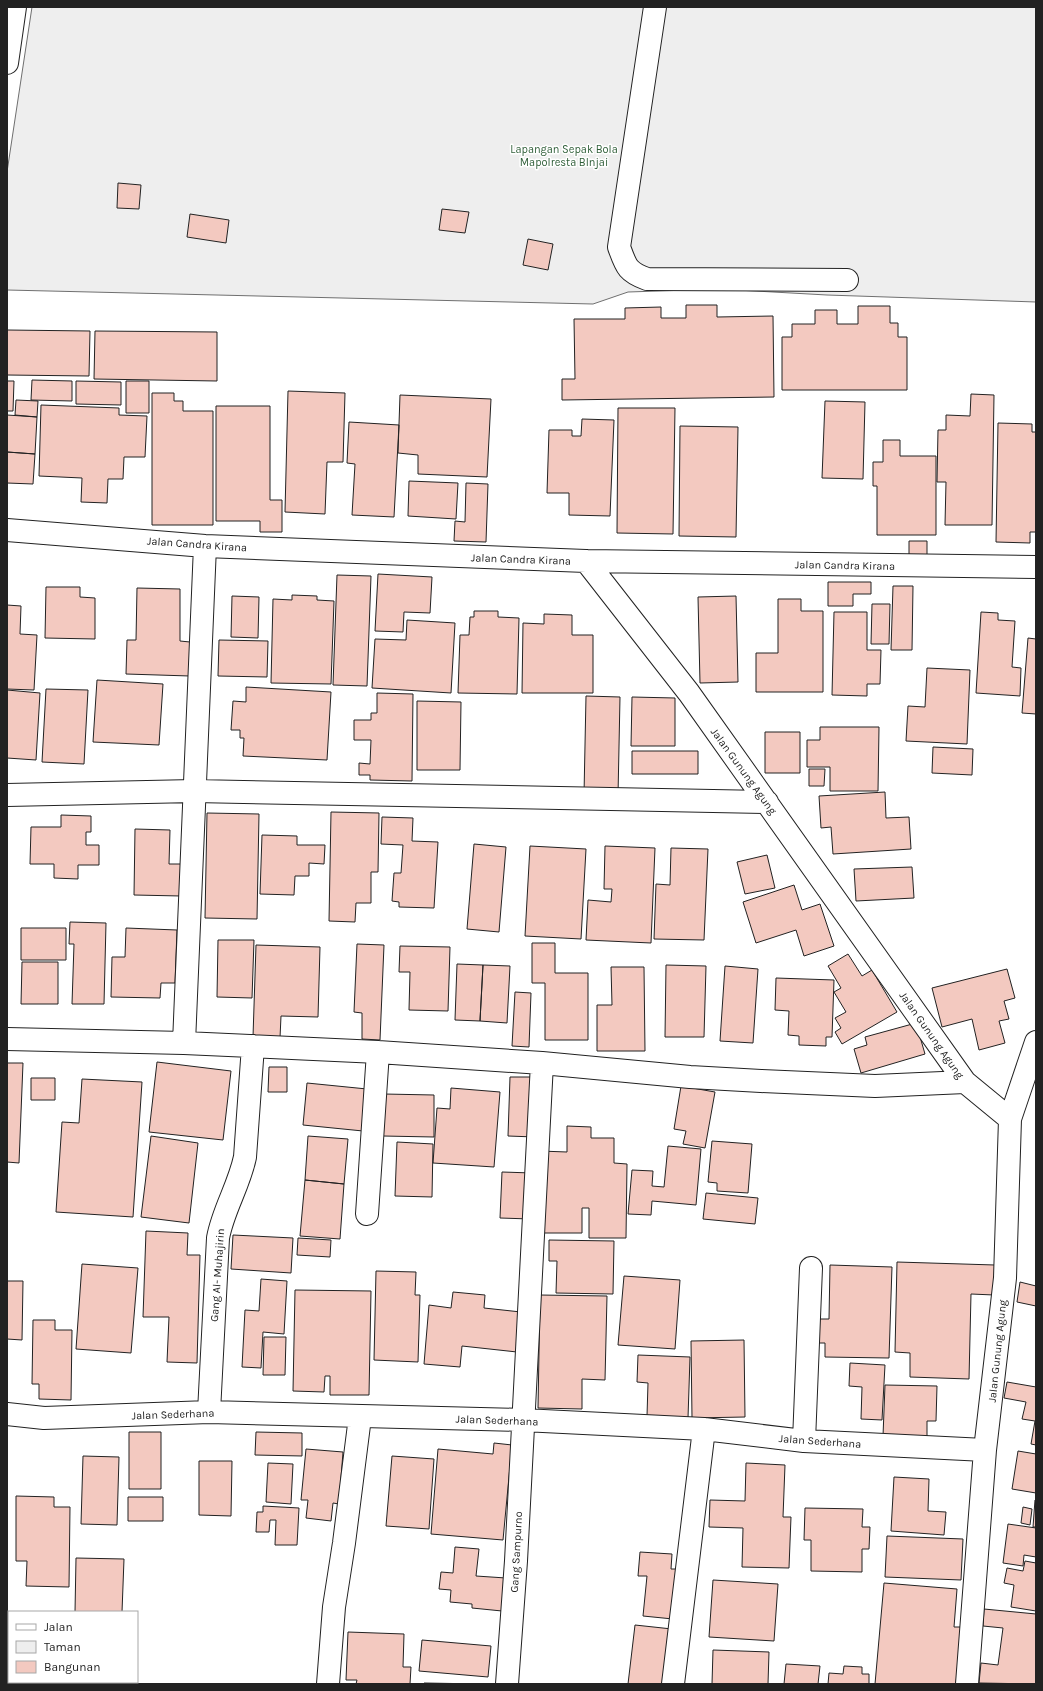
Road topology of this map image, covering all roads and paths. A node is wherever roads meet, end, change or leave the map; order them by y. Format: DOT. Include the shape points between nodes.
graph roads {
  1 [pos="15,7"];
  2 [pos="655,7"];
  3 [pos="7,63"];
  4 [pos="847,280"];
  5 [pos="7,530"];
  6 [pos="205,546"];
  7 [pos="586,561"];
  8 [pos="1036,567"];
  9 [pos="194,792"];
  10 [pos="7,795"];
  11 [pos="767,802"];
  12 [pos="7,1039"];
  13 [pos="1036,1042"];
  14 [pos="184,1043"];
  15 [pos="253,1046"];
  16 [pos="378,1052"];
  17 [pos="542,1063"];
  18 [pos="965,1082"];
  19 [pos="1010,1119"];
  20 [pos="367,1214"];
  21 [pos="810,1268"];
  22 [pos="209,1412"];
  23 [pos="7,1414"];
  24 [pos="360,1417"];
  25 [pos="523,1420"];
  26 [pos="704,1429"];
  27 [pos="804,1441"];
  28 [pos="985,1450"];
  29 [pos="328,1684"];
  30 [pos="507,1684"];
  31 [pos="673,1684"];
  32 [pos="967,1684"];
  1 -- 3 [label="street"];
  2 -- 4 [label="street" via="619,247 625,263 633,274 647,279"];
  5 -- 6 [label="street, Jalan Candra Kirana"];
  6 -- 7 [label="street, Jalan Candra Kirana"];
  6 -- 9 [label="street"];
  7 -- 8 [label="street, Jalan Candra Kirana"];
  7 -- 11 [label="street, Jalan Gunung Agung" via="689,693"];
  9 -- 10 [label="street"];
  9 -- 11 [label="street"];
  9 -- 14 [label="street"];
  11 -- 18 [label="street, Jalan Gunung Agung"];
  12 -- 14 [label="street"];
  13 -- 19 [label="street"];
  14 -- 15 [label="street"];
  15 -- 16 [label="street"];
  15 -- 22 [label="street, Gang Al- Muhajirin" via="245,1157 242,1171 221,1221 218,1238"];
  16 -- 17 [label="street"];
  16 -- 20 [label="street"];
  17 -- 18 [label="street" via="761,1081 875,1086"];
  17 -- 25 [label="street, Gang Sampurno"];
  18 -- 19 [label="street, Jalan Gunung Agung"];
  19 -- 28 [label="street, Jalan Gunung Agung" via="1005,1278"];
  21 -- 27 [label="street"];
  22 -- 23 [label="street, Jalan Sederhana" via="44,1418"];
  22 -- 24 [label="street, Jalan Sederhana"];
  24 -- 25 [label="street, Jalan Sederhana"];
  24 -- 29 [label="street" via="334,1608"];
  25 -- 26 [label="street, Jalan Sederhana"];
  25 -- 30 [label="street, Gang Sampurno"];
  26 -- 27 [label="street, Jalan Sederhana"];
  26 -- 31 [label="street"];
  27 -- 28 [label="street, Jalan Sederhana"];
  28 -- 32 [label="street, Jalan Gunung Agung"];
}
